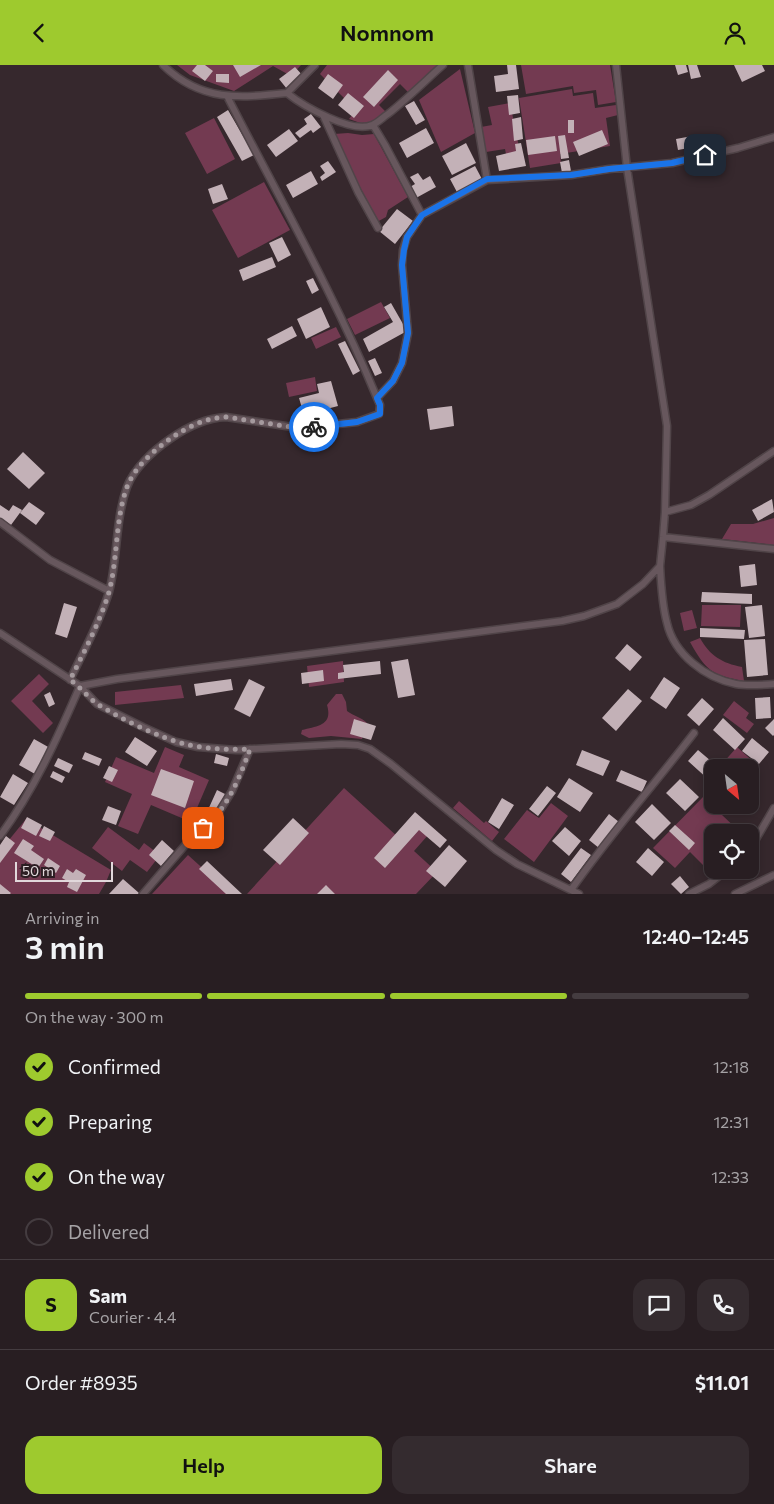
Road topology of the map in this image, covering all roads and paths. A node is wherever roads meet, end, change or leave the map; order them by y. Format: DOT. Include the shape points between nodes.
graph roads {
  1 [pos="163,65"];
  2 [pos="314,65"];
  3 [pos="443,65"];
  4 [pos="468,65"];
  5 [pos="616,65"];
  6 [pos="287,93"];
  7 [pos="227,96"];
  8 [pos="323,115"];
  9 [pos="373,125"];
  10 [pos="774,137"];
  11 [pos="627,168"];
  12 [pos="487,179"];
  13 [pos="422,215"];
  14 [pos="378,228"];
  15 [pos="377,398"];
  16 [pos="774,451"];
  17 [pos="665,512"];
  18 [pos="0,522"];
  19 [pos="663,537"];
  20 [pos="774,549"];
  21 [pos="660,566"];
  22 [pos="109,591"];
  23 [pos="0,633"];
  24 [pos="70,680"];
  25 [pos="774,684"];
  26 [pos="80,686"];
  27 [pos="694,733"];
  28 [pos="250,749"];
  29 [pos="774,808"];
  30 [pos="759,834"];
  31 [pos="0,836"];
  32 [pos="774,875"];
  33 [pos="715,879"];
  34 [pos="571,890"];
  35 [pos="143,894"];
  36 [pos="579,894"];
  37 [pos="689,894"];
  38 [pos="735,894"];
  1 -- 7 [label="lane" via="188,85"];
  2 -- 6 [label="lane"];
  3 -- 9 [label="lane"];
  4 -- 12 [label="lane"];
  5 -- 11 [label="lane"];
  6 -- 7 [label="lane"];
  6 -- 8 [label="lane"];
  7 -- 15 [label="lane" via="298,231"];
  8 -- 9 [label="lane" via="359,127"];
  8 -- 14 [label="lane"];
  9 -- 13 [label="lane"];
  10 -- 11 [label="lane" via="672,163"];
  11 -- 12 [label="lane" via="571,175"];
  11 -- 17 [label="lane" via="667,426"];
  12 -- 13 [label="lane"];
  13 -- 15 [label="lane" via="407,237 404,250 402,265 408,333 402,363 393,381"];
  15 -- 22 [label="lane" via="380,414 357,422 298,428 215,417 194,424 157,448 127,485"];
  16 -- 17 [label="lane" via="709,495 691,505"];
  17 -- 19 [label="lane"];
  18 -- 22 [label="lane" via="50,560"];
  19 -- 20 [label="lane"];
  19 -- 21 [label="lane"];
  21 -- 25 [label="lane" via="667,625 689,659 719,679 737,684"];
  21 -- 26 [label="lane" via="617,604 562,621"];
  22 -- 24 [label="lane"];
  23 -- 24 [label="lane"];
  24 -- 26 [label="lane"];
  26 -- 28 [label="lane" via="97,704 176,741 198,747"];
  26 -- 31 [label="lane" via="34,785"];
  27 -- 34 [label="lane"];
  28 -- 34 [label="lane" via="341,744 370,749 496,850"];
  28 -- 35 [label="lane" via="232,791 214,820 193,836"];
  29 -- 30 [label="lane"];
  32 -- 38 [label="lane"];
  33 -- 37 [label="lane"];
  34 -- 36 [label="lane"];
}
